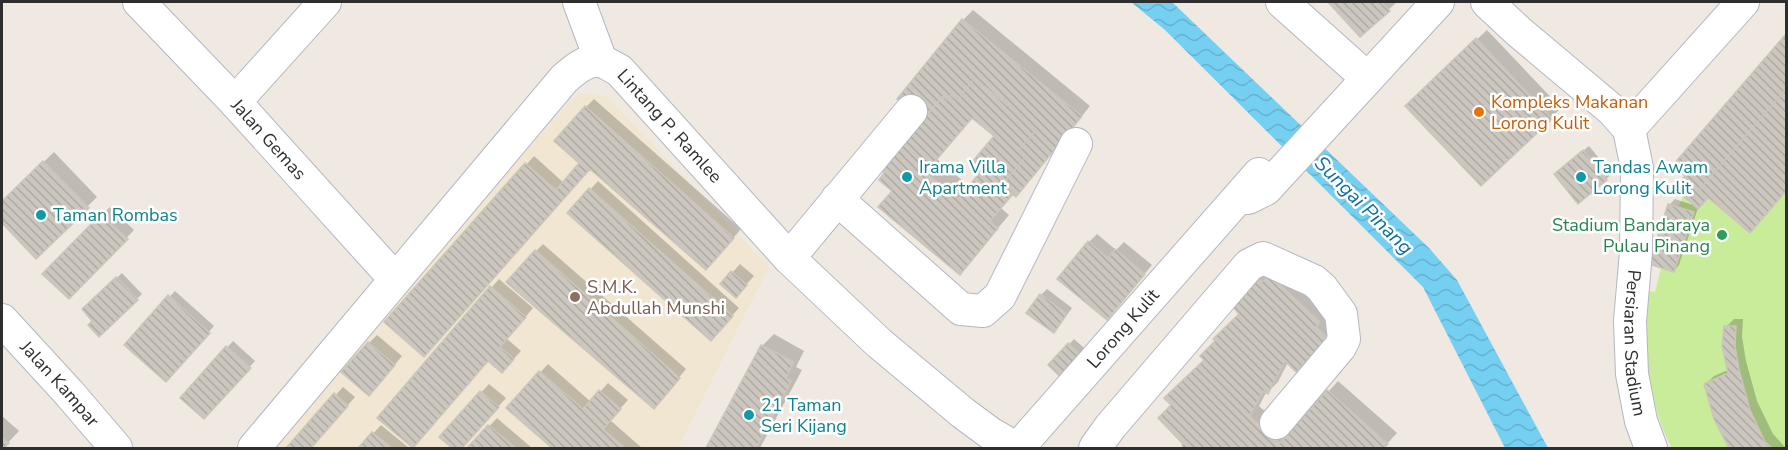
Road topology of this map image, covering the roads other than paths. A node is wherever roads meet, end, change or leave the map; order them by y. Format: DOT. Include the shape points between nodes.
graph roads {
  1 [pos="139,2"];
  2 [pos="325,2"];
  3 [pos="579,2"];
  4 [pos="1282,2"];
  5 [pos="1488,2"];
  6 [pos="1743,2"];
  7 [pos="1422,8"];
  8 [pos="601,61"];
  9 [pos="1367,78"];
  10 [pos="235,102"];
  11 [pos="911,111"];
  12 [pos="1629,129"];
  13 [pos="1076,144"];
  14 [pos="837,199"];
  15 [pos="789,258"];
  16 [pos="395,279"];
  17 [pos="2,320"];
  18 [pos="1276,423"];
  19 [pos="1001,445"];
  20 [pos="116,448"];
  21 [pos="254,448"];
  22 [pos="1095,448"];
  23 [pos="1651,448"];
  1 -- 10 [label="street, Jalan Gemas"];
  2 -- 10 [label="street"];
  3 -- 8 [label="street"];
  4 -- 9 [label="street"];
  5 -- 12 [label="street"];
  6 -- 12 [label="street"];
  7 -- 9 [label="street, Lorong Kulit"];
  8 -- 15 [label="street, Lintang P. Ramlee" via="619,70"];
  8 -- 16 [label="street, Lintang P. Ramlee" via="575,69 564,79"];
  9 -- 19 [label="street, Lorong Kulit" via="1326,122 1229,208"];
  10 -- 16 [label="street, Jalan Gemas"];
  11 -- 14 [label="street"];
  12 -- 23 [label="street, Persiaran Stadium" via="1637,168 1630,321 1632,374 1641,422"];
  13 -- 14 [label="street" via="1000,296 983,311 961,309"];
  14 -- 15 [label="street"];
  15 -- 19 [label="street, Lintang P. Ramlee" via="879,343"];
  16 -- 21 [label="street, Lintang P. Ramlee"];
  17 -- 20 [label="street, Jalan Kampar"];
  18 -- 22 [label="street" via="1344,339 1341,314 1322,288 1263,258 1249,265"];
}
